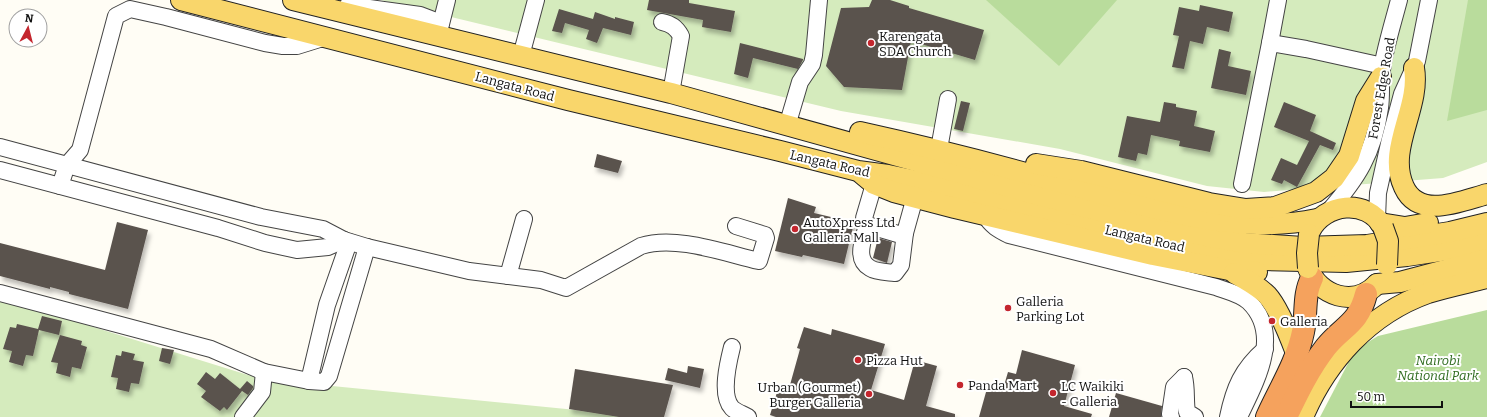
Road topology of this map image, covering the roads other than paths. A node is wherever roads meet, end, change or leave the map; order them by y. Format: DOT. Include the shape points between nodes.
graph roads {
  1 [pos="181,0"];
  2 [pos="292,0"];
  3 [pos="325,0"];
  4 [pos="447,0"];
  5 [pos="536,0"];
  6 [pos="819,0"];
  7 [pos="1278,0"];
  8 [pos="1399,0"];
  9 [pos="1430,0"];
  10 [pos="372,4"];
  11 [pos="662,22"];
  12 [pos="439,29"];
  13 [pos="326,37"];
  14 [pos="1270,43"];
  15 [pos="521,56"];
  16 [pos="1414,68"];
  17 [pos="1382,72"];
  18 [pos="671,93"];
  19 [pos="948,99"];
  20 [pos="787,126"];
  21 [pos="0,147"];
  22 [pos="939,149"];
  23 [pos="80,150"];
  24 [pos="67,165"];
  25 [pos="85,169"];
  26 [pos="0,170"];
  27 [pos="858,171"];
  28 [pos="874,184"];
  29 [pos="1242,184"];
  30 [pos="60,186"];
  31 [pos="79,192"];
  32 [pos="1487,194"];
  33 [pos="915,197"];
  34 [pos="1487,210"];
  35 [pos="252,214"];
  36 [pos="985,215"];
  37 [pos="524,219"];
  38 [pos="285,222"];
  39 [pos="1318,222"];
  40 [pos="1380,223"];
  41 [pos="1487,223"];
  42 [pos="867,225"];
  43 [pos="736,226"];
  44 [pos="904,233"];
  45 [pos="245,238"];
  46 [pos="346,241"];
  47 [pos="1487,242"];
  48 [pos="279,246"];
  49 [pos="367,247"];
  50 [pos="1487,259"];
  51 [pos="1228,270"];
  52 [pos="1310,274"];
  53 [pos="508,276"];
  54 [pos="1487,278"];
  55 [pos="1371,289"];
  56 [pos="0,293"];
  57 [pos="732,347"];
  58 [pos="1265,349"];
  59 [pos="1296,354"];
  60 [pos="264,372"];
  61 [pos="309,381"];
  62 [pos="244,417"];
  63 [pos="748,417"];
  64 [pos="1171,417"];
  65 [pos="1195,417"];
  66 [pos="1228,417"];
  67 [pos="1239,417"];
  68 [pos="1266,417"];
  69 [pos="1286,417"];
  70 [pos="1303,417"];
  1 -- 13 [label="main road, Langata Road"];
  2 -- 12 [label="main road, Langata Road"];
  3 -- 10 [label="street"];
  4 -- 12 [label="street"];
  5 -- 15 [label="street" via="525,19"];
  6 -- 20 [label="street" via="812,64 800,82"];
  7 -- 14 [label="street"];
  8 -- 17 [label="street, Forest Edge Road"];
  9 -- 16 [label="street, Forest Edge Road"];
  10 -- 12 [label="street" via="420,16"];
  11 -- 18 [label="street" via="677,28 681,36"];
  12 -- 15 [label="main road, Langata Road"];
  13 -- 23 [label="street" via="297,46 283,46 130,10 116,16"];
  13 -- 27 [label="main road, Langata Road"];
  14 -- 17 [label="street" via="1306,49"];
  14 -- 29 [label="street"];
  15 -- 18 [label="main road, Langata Road"];
  16 -- 32 [label="main road" via="1416,87 1398,167 1406,192 1416,202 1431,206 1441,206"];
  16 -- 40 [label="street, Forest Edge Road" via="1402,94 1379,187"];
  17 -- 22 [label="main road" via="1366,101 1349,156 1334,178 1316,192 1275,207 1234,208 1081,171"];
  17 -- 39 [label="street, Forest Edge Road" via="1380,110 1366,160 1352,184"];
  18 -- 20 [label="main road, Langata Road"];
  19 -- 22 [label="street"];
  20 -- 22 [label="main road" via="816,123"];
  20 -- 41 [label="main road, Langata Road" via="1166,228 1244,243 1287,246 1367,245 1450,232"];
  21 -- 24 [label="street"];
  22 -- 39 [label="main road" via="1211,220 1272,226"];
  23 -- 24 [label="street"];
  23 -- 25 [label="street"];
  24 -- 25 [label="street"];
  24 -- 30 [label="street"];
  25 -- 31 [label="street"];
  25 -- 35 [label="street"];
  26 -- 30 [label="street"];
  27 -- 28 [label="main road"];
  27 -- 47 [label="main road, Langata Road" via="941,186 1139,238 1235,256 1286,261 1346,262 1407,256"];
  28 -- 33 [label="main road"];
  28 -- 42 [label="street" via="864,218"];
  30 -- 31 [label="street"];
  31 -- 45 [label="street" via="218,228"];
  33 -- 36 [label="main road"];
  33 -- 44 [label="street"];
  34 -- 40 [label="main road" via="1405,227"];
  35 -- 38 [label="street"];
  35 -- 45 [label="street"];
  36 -- 51 [label="main road" via="1153,256"];
  36 -- 58 [label="street" via="996,229 1009,235 1235,293 1249,302 1258,313 1263,325"];
  37 -- 53 [label="street"];
  38 -- 46 [label="street" via="322,229"];
  38 -- 48 [label="street"];
  39 -- 40 [label="main road" via="1335,209 1353,208 1366,212"];
  39 -- 52 [label="main road, bridge" via="1306,253"];
  40 -- 55 [label="main road, bridge" via="1388,241 1387,265"];
  42 -- 44 [label="street"];
  42 -- 44 [label="street" via="860,252 864,263 870,269 894,273 901,265"];
  43 -- 53 [label="street" via="765,235 759,261 663,242 641,246 566,288 541,280"];
  45 -- 48 [label="street"];
  46 -- 48 [label="street" via="328,247 297,250"];
  46 -- 49 [label="street"];
  46 -- 61 [label="street" via="327,305"];
  49 -- 53 [label="street" via="469,271"];
  49 -- 61 [label="street" via="329,376 324,382"];
  50 -- 55 [label="main road"];
  51 -- 52 [label="main road"];
  51 -- 59 [label="main road" via="1267,295 1277,309"];
  52 -- 55 [label="main road" via="1328,293 1338,296 1349,297"];
  52 -- 59 [label="highway" via="1303,332"];
  54 -- 70 [label="main road" via="1428,293 1387,313 1356,338 1336,359 1313,394"];
  55 -- 69 [label="highway" via="1359,314 1330,343 1313,365"];
  56 -- 60 [label="street" via="211,349"];
  57 -- 63 [label="street" via="726,384 729,403 733,409"];
  58 -- 66 [label="street" via="1250,361 1236,386"];
  58 -- 67 [label="street" via="1259,376"];
  59 -- 68 [label="highway"];
  60 -- 61 [label="street"];
  60 -- 62 [label="street" via="262,392"];
  64 -- 65 [label="street" via="1174,387 1184,377 1187,412"];
}
